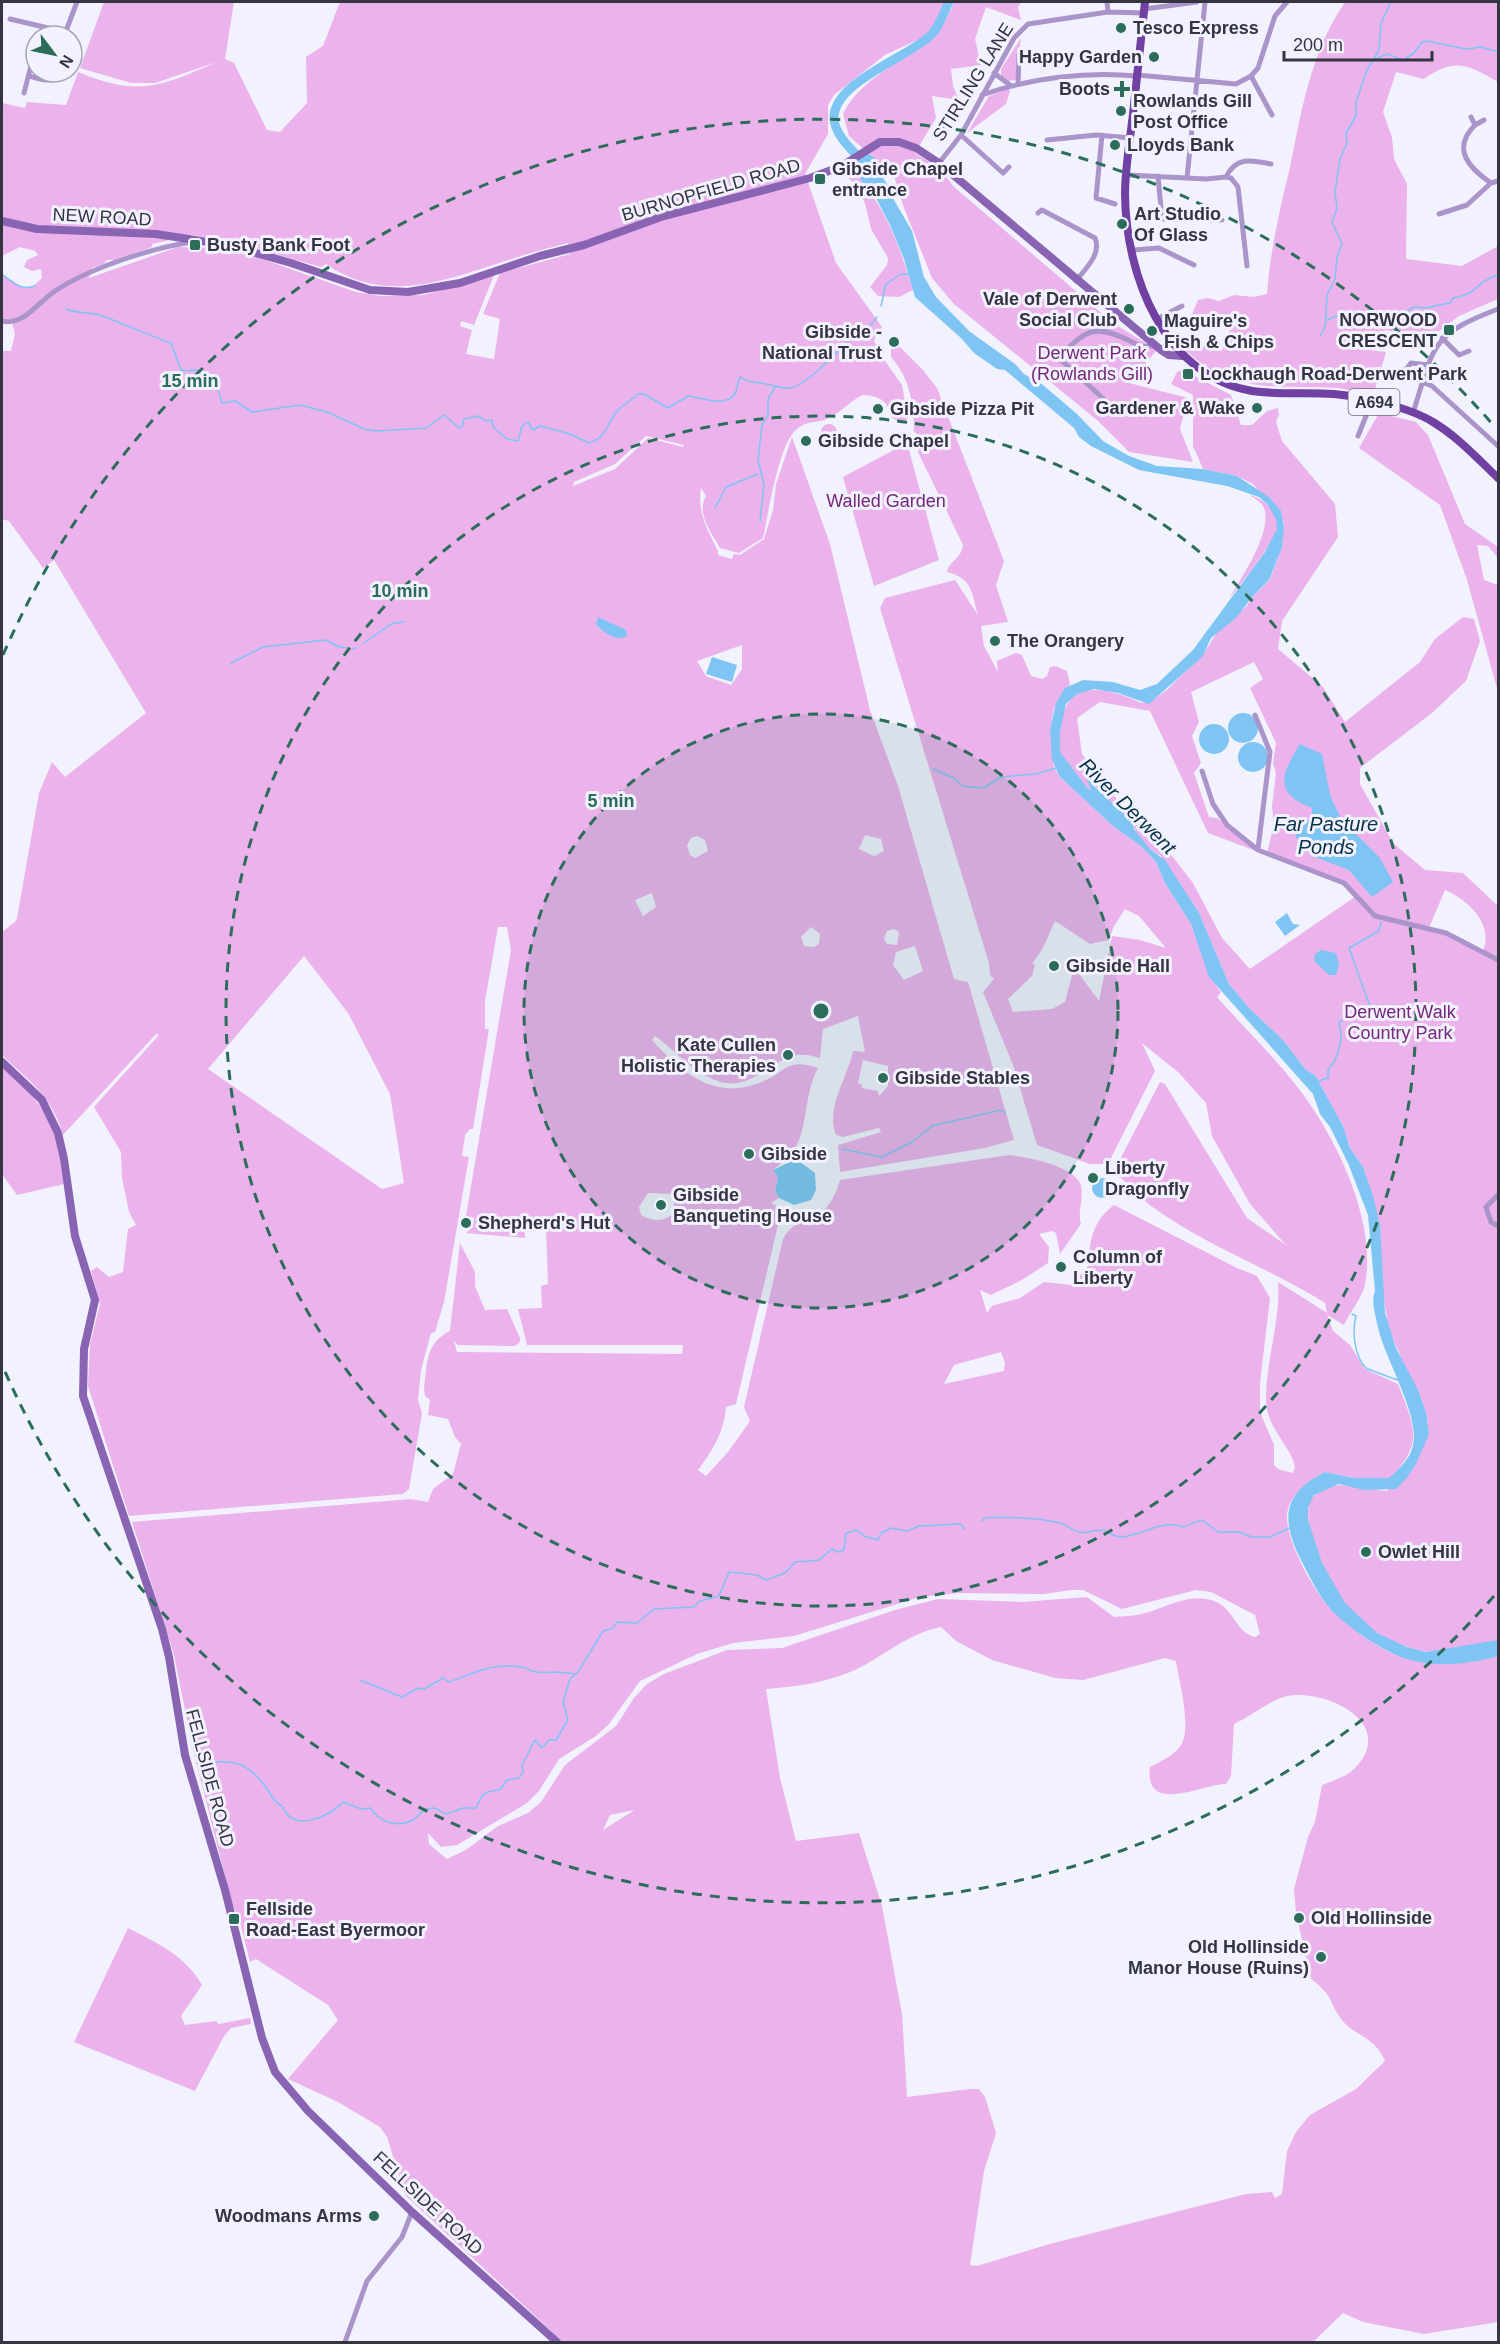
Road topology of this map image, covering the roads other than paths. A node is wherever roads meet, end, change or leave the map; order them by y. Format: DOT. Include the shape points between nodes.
graph roads {
  1 [pos="78,2"];
  2 [pos="1107,2"];
  3 [pos="1197,2"];
  4 [pos="1205,2"];
  5 [pos="1287,2"];
  6 [pos="1144,8"];
  7 [pos="1108,12"];
  8 [pos="14,18"];
  9 [pos="33,24"];
  10 [pos="69,24"];
  11 [pos="1019,55"];
  12 [pos="993,73"];
  13 [pos="1137,75"];
  14 [pos="1251,76"];
  15 [pos="1197,81"];
  16 [pos="27,84"];
  17 [pos="1018,84"];
  18 [pos="1010,85"];
  19 [pos="24,93"];
  20 [pos="982,95"];
  21 [pos="1272,115"];
  22 [pos="1471,117"];
  23 [pos="1484,120"];
  24 [pos="1475,125"];
  25 [pos="961,135"];
  26 [pos="1102,135"];
  27 [pos="1131,138"];
  28 [pos="1047,140"];
  29 [pos="939,163"];
  30 [pos="1271,164"];
  31 [pos="1009,167"];
  32 [pos="1127,175"];
  33 [pos="1158,176"];
  34 [pos="1226,177"];
  35 [pos="1187,178"];
  36 [pos="1498,181"];
  37 [pos="1491,183"];
  38 [pos="1115,204"];
  39 [pos="1451,212"];
  40 [pos="1038,213"];
  41 [pos="1439,214"];
  42 [pos="1453,219"];
  43 [pos="1221,220"];
  44 [pos="2,221"];
  45 [pos="202,241"];
  46 [pos="1133,250"];
  47 [pos="1194,265"];
  48 [pos="1247,266"];
  49 [pos="1076,281"];
  50 [pos="1182,306"];
  51 [pos="1498,309"];
  52 [pos="1157,319"];
  53 [pos="2,321"];
  54 [pos="1442,338"];
  55 [pos="1173,346"];
  56 [pos="1158,348"];
  57 [pos="1469,351"];
  58 [pos="1182,356"];
  59 [pos="1428,365"];
  60 [pos="1401,376"];
  61 [pos="1423,382"];
  62 [pos="1372,401"];
  63 [pos="1107,402"];
  64 [pos="1413,413"];
  65 [pos="1358,436"];
  66 [pos="1498,446"];
  67 [pos="1498,478"];
  68 [pos="1255,715"];
  69 [pos="1202,771"];
  70 [pos="1258,849"];
  71 [pos="1498,960"];
  72 [pos="2,1062"];
  73 [pos="1498,1195"];
  74 [pos="1498,1226"];
  75 [pos="412,2212"];
  76 [pos="345,2343"];
  77 [pos="557,2343"];
  1 -- 10 [label="street"];
  2 -- 7 [label="street"];
  3 -- 6 [label="street, STIRLING LANE"];
  4 -- 15 [label="street"];
  5 -- 14 [label="street" via="1275,16 1258,68"];
  6 -- 7 [label="street, STIRLING LANE"];
  6 -- 13 [label="main road, A694"];
  7 -- 12 [label="street, STIRLING LANE" via="1028,24 1014,38"];
  8 -- 9 [label="street"];
  11 -- 17 [label="street"];
  12 -- 18 [label="street"];
  12 -- 20 [label="street, STIRLING LANE"];
  13 -- 15 [label="street"];
  13 -- 17 [label="street" via="1108,73"];
  13 -- 27 [label="main road, A694"];
  14 -- 15 [label="street" via="1236,84"];
  14 -- 21 [label="street"];
  15 -- 35 [label="street"];
  16 -- 19 [label="street"];
  17 -- 18 [label="street"];
  18 -- 20 [label="street"];
  20 -- 25 [label="street, STIRLING LANE"];
  22 -- 24 [label="street"];
  23 -- 24 [label="street"];
  24 -- 37 [label="street" via="1463,146 1465,158 1473,170"];
  25 -- 29 [label="street, STIRLING LANE"];
  25 -- 31 [label="street" via="1004,173"];
  26 -- 27 [label="street"];
  26 -- 28 [label="street"];
  26 -- 38 [label="street" via="1096,198"];
  27 -- 32 [label="main road, A694"];
  29 -- 45 [label="street, BURNOPFIELD ROAD" via="916,148 899,142 880,142 842,166 788,185 661,217 584,245 428,290 370,290 261,254"];
  29 -- 49 [label="street, BURNOPFIELD ROAD"];
  30 -- 34 [label="street" via="1239,161"];
  32 -- 33 [label="street"];
  32 -- 46 [label="main road, A694" via="1127,216"];
  33 -- 35 [label="street"];
  33 -- 43 [label="street" via="1162,219"];
  34 -- 35 [label="street"];
  34 -- 48 [label="street" via="1232,178 1238,187"];
  36 -- 37 [label="street"];
  37 -- 39 [label="street" via="1478,198"];
  39 -- 41 [label="street"];
  39 -- 42 [label="street"];
  40 -- 49 [label="street" via="1042,210 1095,238 1095,255"];
  44 -- 45 [label="street, NEW ROAD" via="37,229 109,231"];
  45 -- 53 [label="street" via="159,248 111,265 56,291 23,318"];
  46 -- 47 [label="street" via="1159,248"];
  46 -- 52 [label="main road, A694" via="1139,278"];
  49 -- 56 [label="street, BURNOPFIELD ROAD"];
  50 -- 52 [label="street"];
  51 -- 54 [label="street" via="1470,320"];
  52 -- 55 [label="main road, A694"];
  54 -- 57 [label="street" via="1458,358"];
  54 -- 59 [label="street"];
  55 -- 56 [label="street"];
  55 -- 58 [label="main road, A694"];
  56 -- 58 [label="street, BURNOPFIELD ROAD" via="1169,355"];
  56 -- 63 [label="street" via="1143,348 1100,330 1076,338 1059,358"];
  58 -- 62 [label="main road, A694" via="1208,376 1236,387"];
  59 -- 60 [label="street" via="1411,363"];
  59 -- 61 [label="street"];
  61 -- 64 [label="street"];
  61 -- 66 [label="street"];
  62 -- 64 [label="main road, A694"];
  62 -- 65 [label="street"];
  64 -- 67 [label="main road, A694" via="1455,437"];
  68 -- 70 [label="street" via="1270,752"];
  69 -- 70 [label="street" via="1213,804 1227,825"];
  70 -- 71 [label="street" via="1344,883 1376,916 1446,933"];
  72 -- 75 [label="street, FELLSIDE ROAD" via="42,1100 64,1159 76,1244 95,1300 84,1349 83,1396 162,1629 185,1755 268,2056 289,2091"];
  73 -- 74 [label="street" via="1486,1207 1491,1222"];
  75 -- 76 [label="street" via="402,2237 364,2288"];
  75 -- 77 [label="street, FELLSIDE ROAD"];
}
